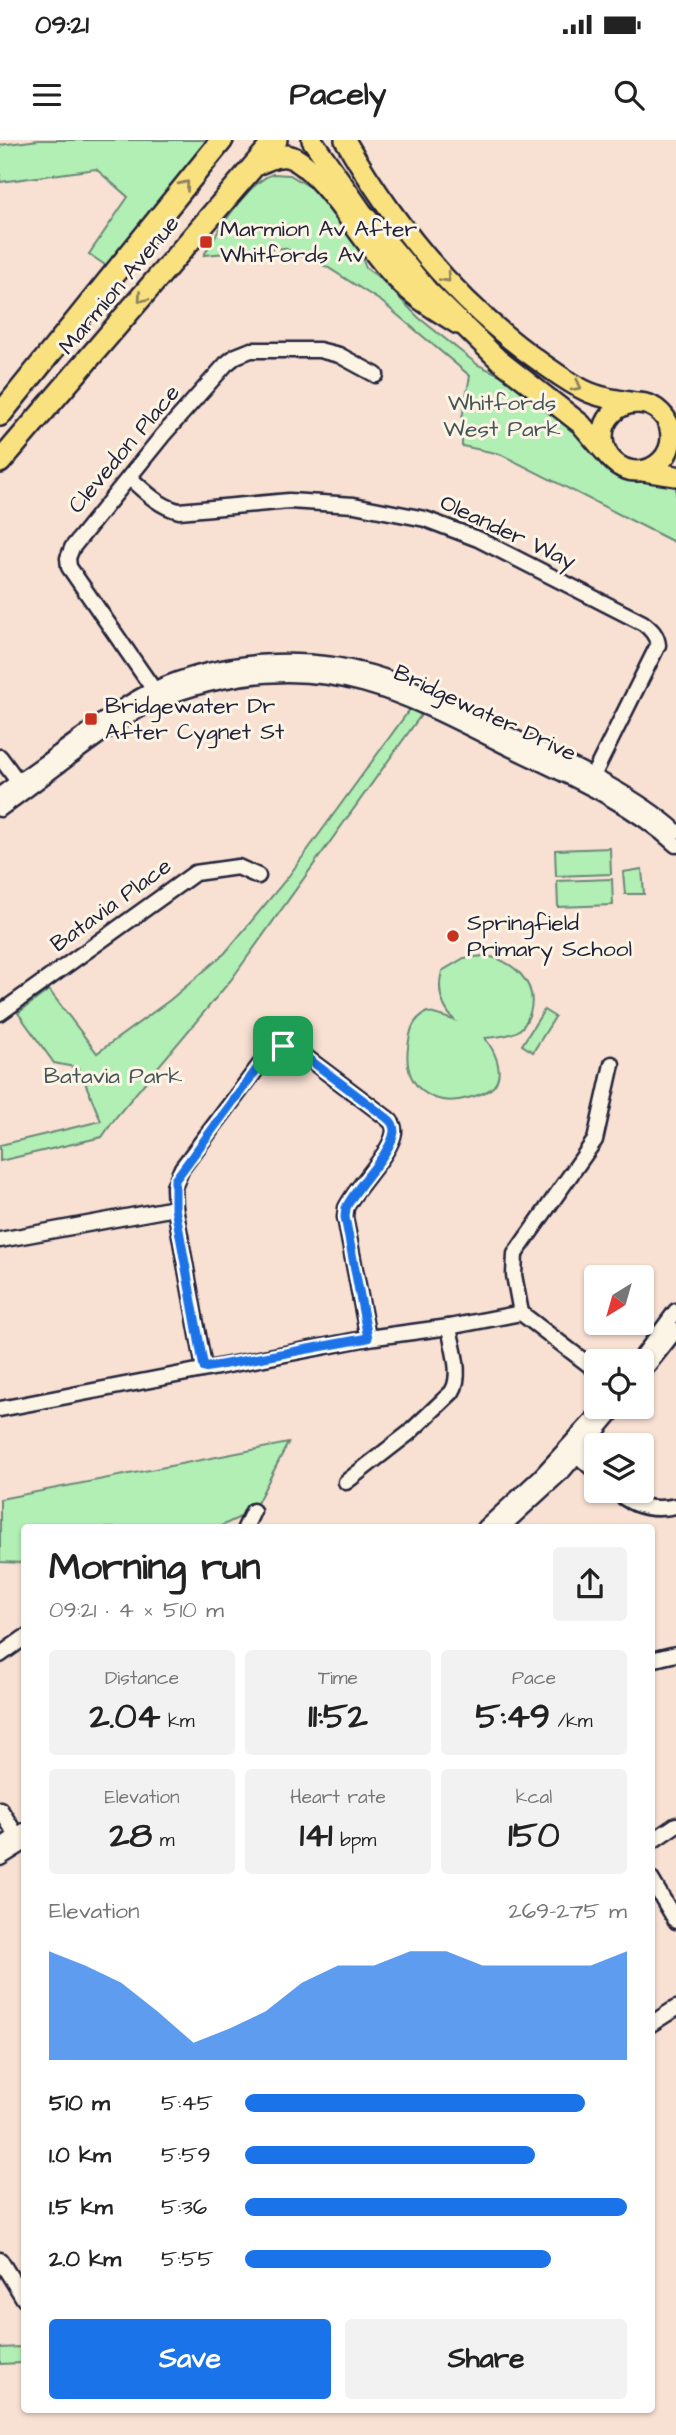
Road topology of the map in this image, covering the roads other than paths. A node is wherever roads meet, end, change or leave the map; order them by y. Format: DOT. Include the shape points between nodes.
graph roads {
  1 [pos="276,140"];
  2 [pos="312,140"];
  3 [pos="345,140"];
  4 [pos="217,144"];
  5 [pos="257,164"];
  6 [pos="458,323"];
  7 [pos="376,374"];
  8 [pos="636,403"];
  9 [pos="0,415"];
  10 [pos="672,429"];
  11 [pos="610,458"];
  12 [pos="0,462"];
  13 [pos="640,471"];
  14 [pos="676,476"];
  15 [pos="130,478"];
  16 [pos="155,695"];
  17 [pos="0,757"];
  18 [pos="590,782"];
  19 [pos="11,789"];
  20 [pos="0,809"];
  21 [pos="676,831"];
  22 [pos="676,845"];
  23 [pos="258,876"];
  24 [pos="0,1013"];
  25 [pos="612,1064"];
  26 [pos="175,1208"];
  27 [pos="0,1240"];
  28 [pos="676,1311"];
  29 [pos="521,1313"];
  30 [pos="449,1327"];
  31 [pos="676,1330"];
  32 [pos="368,1338"];
  33 [pos="648,1349"];
  34 [pos="654,1358"];
  35 [pos="584,1361"];
  36 [pos="204,1368"];
  37 [pos="0,1409"];
  38 [pos="595,1419"];
  39 [pos="605,1419"];
  40 [pos="573,1450"];
  41 [pos="584,1461"];
  42 [pos="346,1482"];
  43 [pos="635,1503"];
  44 [pos="676,1506"];
  45 [pos="253,1511"];
  46 [pos="247,1524"];
  47 [pos="490,1524"];
  48 [pos="505,1524"];
  49 [pos="21,1640"];
  50 [pos="676,1654"];
  51 [pos="0,1655"];
  52 [pos="655,1659"];
  53 [pos="0,1809"];
  54 [pos="676,1825"];
  55 [pos="21,1838"];
  56 [pos="21,1839"];
  57 [pos="655,1839"];
  58 [pos="21,1840"];
  59 [pos="0,1847"];
  60 [pos="0,1858"];
  61 [pos="655,1886"];
  62 [pos="676,1921"];
  63 [pos="676,2008"];
  64 [pos="655,2021"];
  65 [pos="0,2260"];
  66 [pos="21,2294"];
  1 -- 5 [label="highway, Marmion Avenue"];
  2 -- 6 [label="main road" via="375,230"];
  3 -- 8 [label="main road, one-way" via="413,240 494,325 525,352 583,390"];
  9 -- 4 [label="highway, Marmion Avenue, one-way"];
  5 -- 6 [label="highway" via="288,157 316,175 394,276 413,295"];
  5 -- 12 [label="highway, Marmion Avenue, one-way"];
  6 -- 11 [label="main road" via="571,415"];
  7 -- 15 [label="street, Clevedon Place" via="340,355 319,350 244,352 226,364"];
  8 -- 10 [label="main road" via="656,409"];
  8 -- 11 [label="main road" via="620,407 606,421 603,440"];
  10 -- 13 [label="main road" via="666,454"];
  11 -- 13 [label="main road" via="624,468"];
  13 -- 14 [label="main road"];
  15 -- 16 [label="street, Clevedon Place" via="72,548 68,563"];
  15 -- 18 [label="street, Oleander Way" via="152,498 179,511 289,501 354,505 425,519 478,539 643,623 653,632 657,645"];
  16 -- 18 [label="street, Bridgewater Drive" via="269,673 332,676 397,694"];
  16 -- 19 [label="street, Bridgewater Drive"];
  17 -- 19 [label="street"];
  18 -- 21 [label="street, Bridgewater Drive" via="648,808"];
  18 -- 22 [label="street, Bridgewater Drive"];
  19 -- 20 [label="street, Bridgewater Drive"];
  23 -- 24 [label="street, Batavia Place" via="238,867 195,873"];
  25 -- 29 [label="street" via="595,1140 515,1254"];
  26 -- 27 [label="street"];
  26 -- 32 [label="street" via="178,1174 263,1060 272,1049 289,1046 298,1051 393,1125 387,1149 346,1208"];
  26 -- 36 [label="street"];
  28 -- 33 [label="street"];
  29 -- 30 [label="street"];
  29 -- 35 [label="street"];
  30 -- 32 [label="street"];
  30 -- 42 [label="street" via="456,1386 409,1433"];
  31 -- 34 [label="street"];
  32 -- 36 [label="street"];
  36 -- 37 [label="street"];
  38 -- 40 [label="street"];
  39 -- 40 [label="street"];
  40 -- 41 [label="street"];
  40 -- 47 [label="street"];
  40 -- 48 [label="street"];
  43 -- 44 [label="street"];
  45 -- 46 [label="street"];
  49 -- 51 [label="street"];
  50 -- 52 [label="street"];
  53 -- 55 [label="street"];
  54 -- 57 [label="street"];
  56 -- 59 [label="street"];
  58 -- 60 [label="street"];
  61 -- 62 [label="street"];
  63 -- 64 [label="street"];
  65 -- 66 [label="street"];
}
